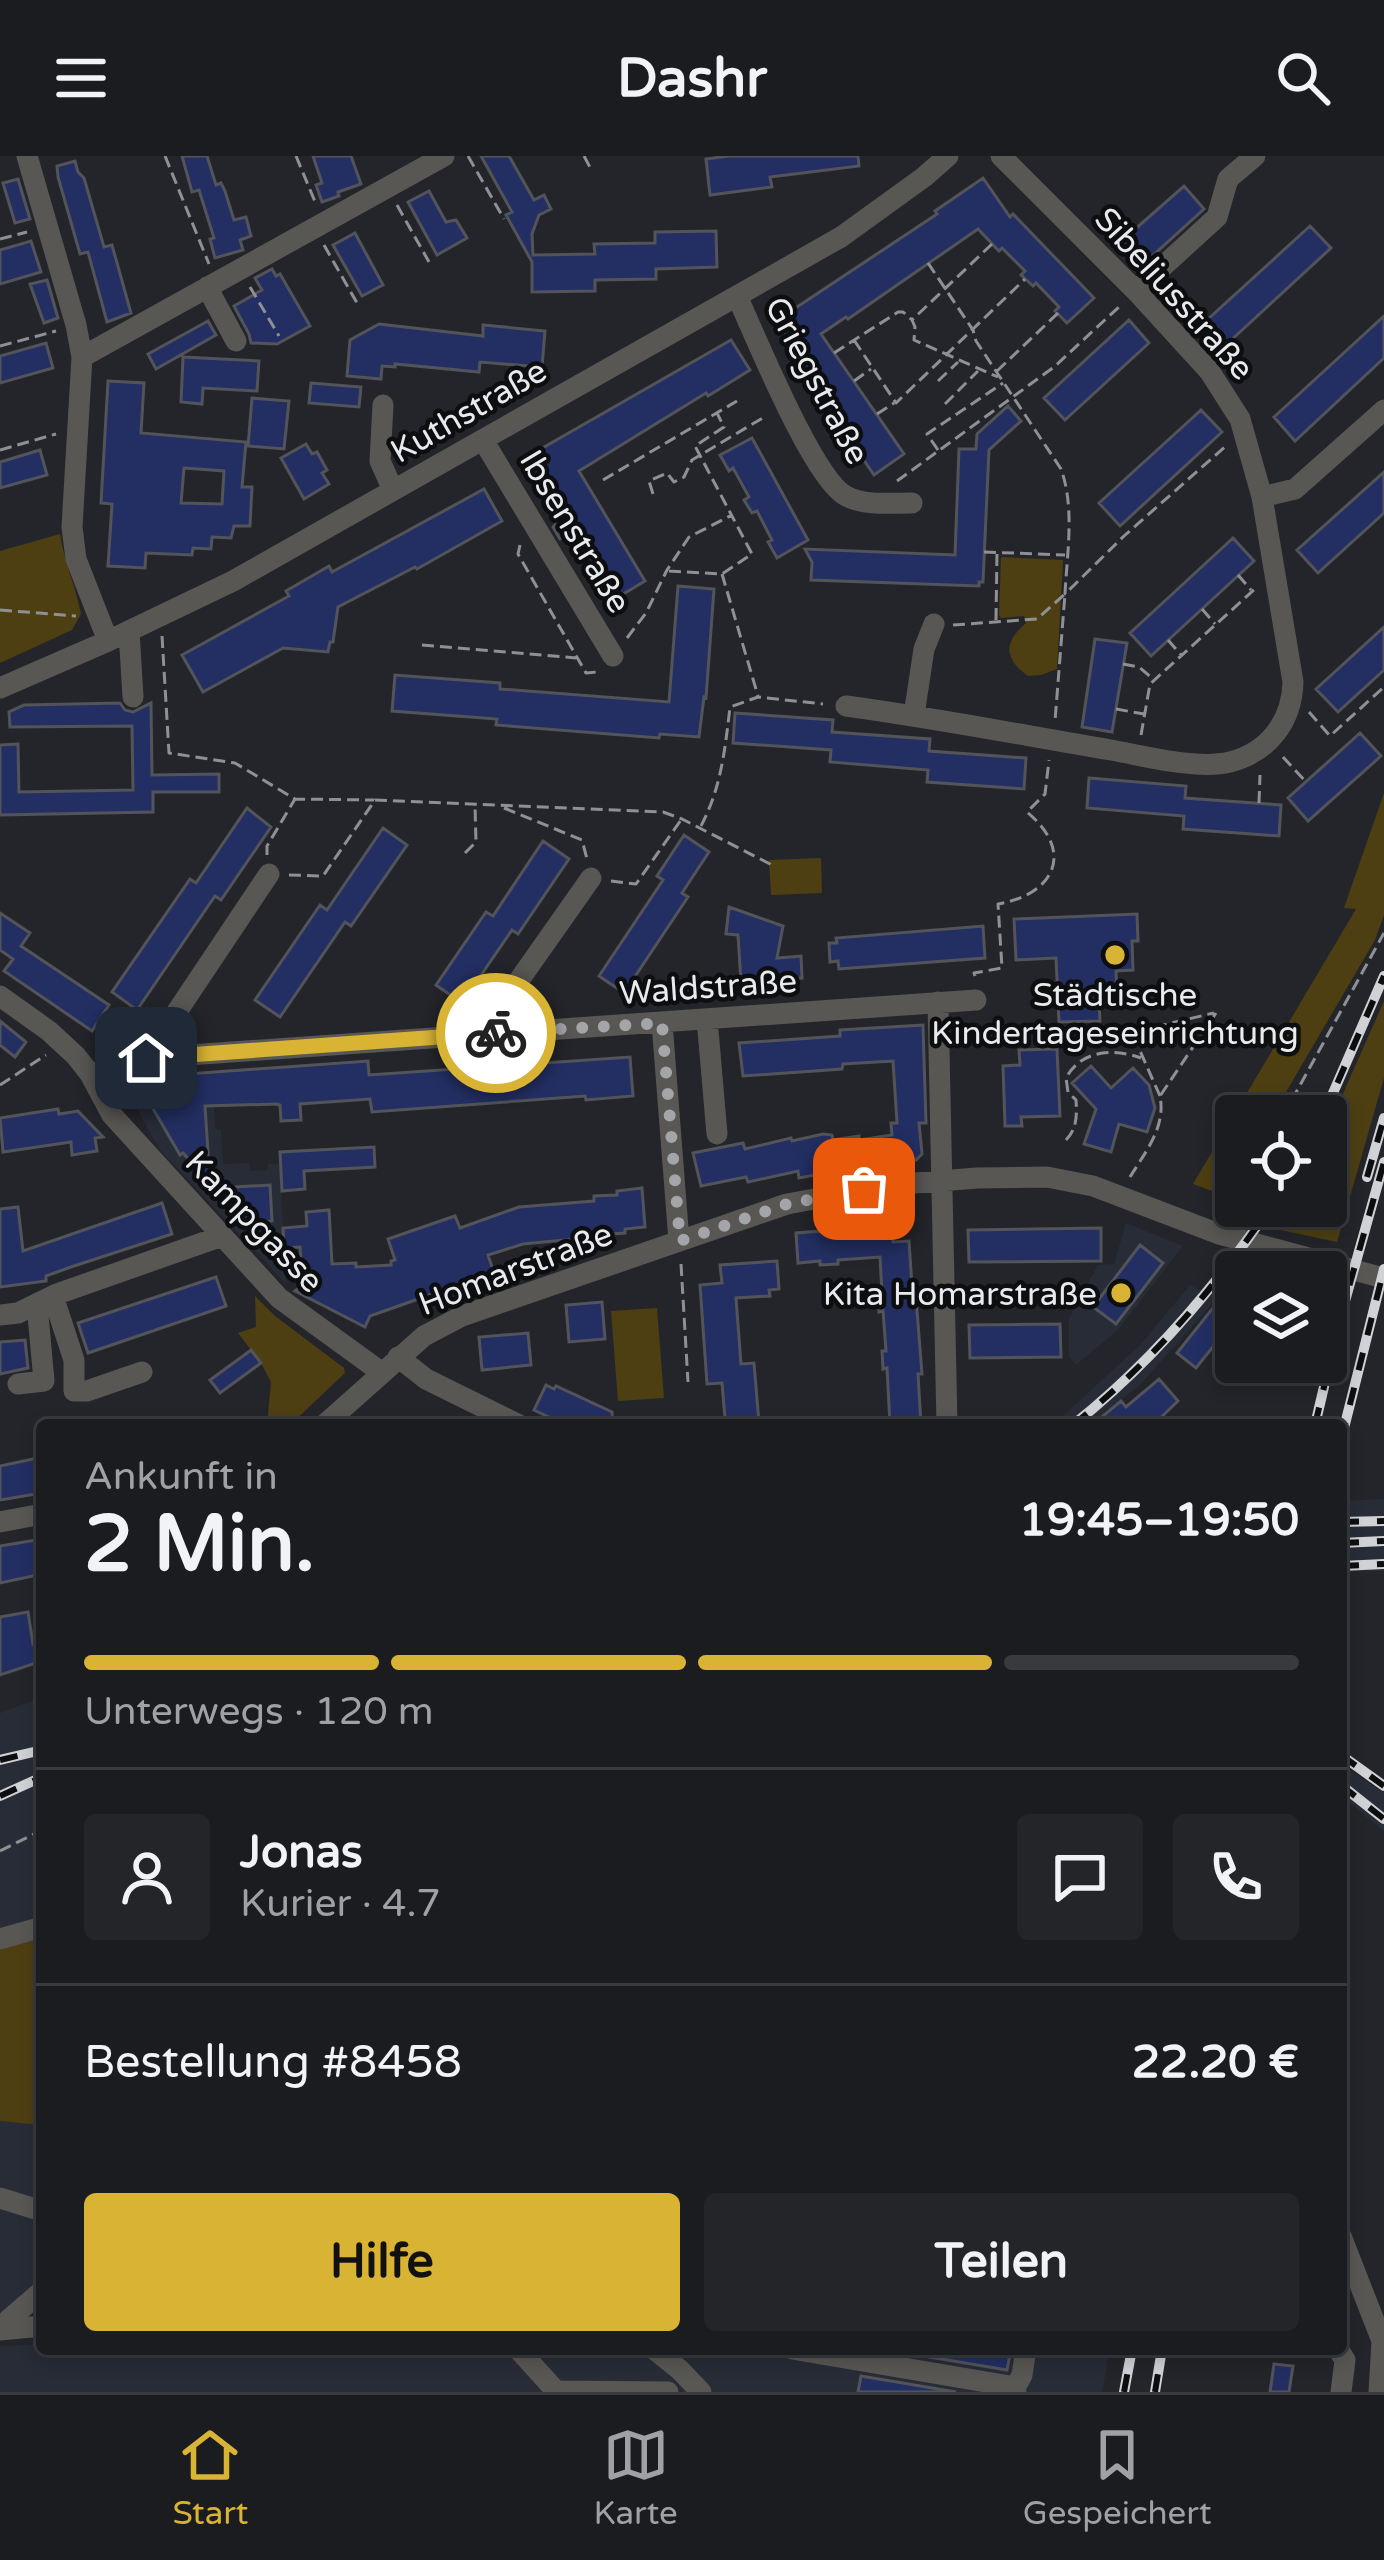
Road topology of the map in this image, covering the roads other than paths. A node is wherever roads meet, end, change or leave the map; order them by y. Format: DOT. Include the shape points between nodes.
graph roads {
  1 [pos="27,156"];
  2 [pos="442,156"];
  3 [pos="948,156"];
  4 [pos="1001,156"];
  5 [pos="1255,156"];
  6 [pos="212,284"];
  7 [pos="1136,291"];
  8 [pos="737,296"];
  9 [pos="236,341"];
  10 [pos="82,357"];
  11 [pos="383,405"];
  12 [pos="1384,410"];
  13 [pos="483,440"];
  14 [pos="393,490"];
  15 [pos="1262,497"];
  16 [pos="911,503"];
  17 [pos="934,624"];
  18 [pos="129,631"];
  19 [pos="108,641"];
  20 [pos="613,656"];
  21 [pos="0,688"];
  22 [pos="133,697"];
  23 [pos="846,706"];
  24 [pos="914,715"];
  25 [pos="269,874"];
  26 [pos="591,878"];
  27 [pos="0,996"];
  28 [pos="976,1000"];
  29 [pos="938,1003"];
  30 [pos="707,1019"];
  31 [pos="662,1023"];
  32 [pos="482,1034"];
  33 [pos="146,1058"];
  34 [pos="83,1065"];
  35 [pos="717,1133"];
  36 [pos="944,1181"];
  37 [pos="222,1236"];
  38 [pos="680,1241"];
  39 [pos="1384,1278"];
  40 [pos="45,1300"];
  41 [pos="0,1316"];
  42 [pos="390,1365"];
  43 [pos="142,1372"];
  44 [pos="18,1384"];
  45 [pos="331,1419"];
  46 [pos="507,1419"];
  47 [pos="946,1419"];
  48 [pos="36,1515"];
  49 [pos="0,1522"];
  50 [pos="36,1929"];
  51 [pos="0,1939"];
  52 [pos="0,2198"];
  53 [pos="36,2209"];
  54 [pos="1347,2251"];
  55 [pos="36,2296"];
  56 [pos="36,2326"];
  57 [pos="0,2329"];
  58 [pos="1383,2340"];
  59 [pos="523,2355"];
  60 [pos="661,2355"];
  61 [pos="825,2355"];
  62 [pos="1025,2355"];
  63 [pos="1342,2355"];
  64 [pos="1015,2390"];
  65 [pos="553,2391"];
  66 [pos="668,2392"];
  67 [pos="700,2392"];
  68 [pos="1341,2392"];
  69 [pos="1379,2392"];
  1 -- 10 [label="street"];
  2 -- 6 [label="street"];
  3 -- 8 [label="street, Kuthstraße" via="841,237"];
  4 -- 7 [label="street, Sibeliusstraße"];
  5 -- 7 [label="street" via="1228,179 1217,217"];
  6 -- 9 [label="street"];
  6 -- 10 [label="street"];
  7 -- 15 [label="street, Sibeliusstraße" via="1240,418"];
  8 -- 13 [label="street, Kuthstraße"];
  8 -- 16 [label="street, Griegstraße" via="833,486 865,501"];
  10 -- 19 [label="street" via="72,527"];
  11 -- 14 [label="street" via="380,461"];
  12 -- 15 [label="street" via="1295,489"];
  13 -- 14 [label="street, Kuthstraße"];
  13 -- 20 [label="street, Ibsenstraße"];
  14 -- 18 [label="street, Kuthstraße"];
  15 -- 24 [label="street, Sibeliusstraße" via="1292,701 1265,744 1247,756 1199,764"];
  17 -- 24 [label="street"];
  18 -- 19 [label="street, Kuthstraße"];
  18 -- 22 [label="street"];
  19 -- 21 [label="street, Kuthstraße"];
  23 -- 24 [label="street"];
  25 -- 33 [label="street"];
  26 -- 32 [label="street"];
  27 -- 34 [label="street, Kampgasse"];
  28 -- 29 [label="street, Waldstraße"];
  29 -- 30 [label="street, Waldstraße"];
  29 -- 36 [label="street"];
  30 -- 31 [label="street, Waldstraße"];
  30 -- 35 [label="street"];
  31 -- 32 [label="street, Waldstraße"];
  31 -- 38 [label="street"];
  32 -- 33 [label="street, Waldstraße"];
  33 -- 34 [label="street, Waldstraße"];
  34 -- 37 [label="street, Kampgasse" via="112,1115"];
  36 -- 38 [label="street, Homarstraße" via="787,1204"];
  36 -- 39 [label="street, Homarstraße" via="1047,1177 1093,1186 1219,1234"];
  36 -- 47 [label="street"];
  37 -- 40 [label="street"];
  37 -- 42 [label="street, Kampgasse" via="294,1311"];
  38 -- 42 [label="street, Homarstraße" via="462,1316"];
  40 -- 41 [label="street"];
  40 -- 43 [label="street" via="74,1360 74,1391"];
  40 -- 44 [label="street" via="44,1381"];
  42 -- 45 [label="street, Homarstraße"];
  42 -- 46 [label="street, Kampgasse"];
  48 -- 49 [label="street"];
  50 -- 51 [label="street"];
  52 -- 53 [label="street"];
  54 -- 58 [label="street"];
  55 -- 57 [label="street"];
  56 -- 57 [label="street"];
  58 -- 69 [label="street"];
  59 -- 65 [label="street"];
  60 -- 67 [label="street"];
  61 -- 64 [label="street"];
  62 -- 64 [label="street"];
  63 -- 68 [label="street"];
  65 -- 66 [label="street"];
}
